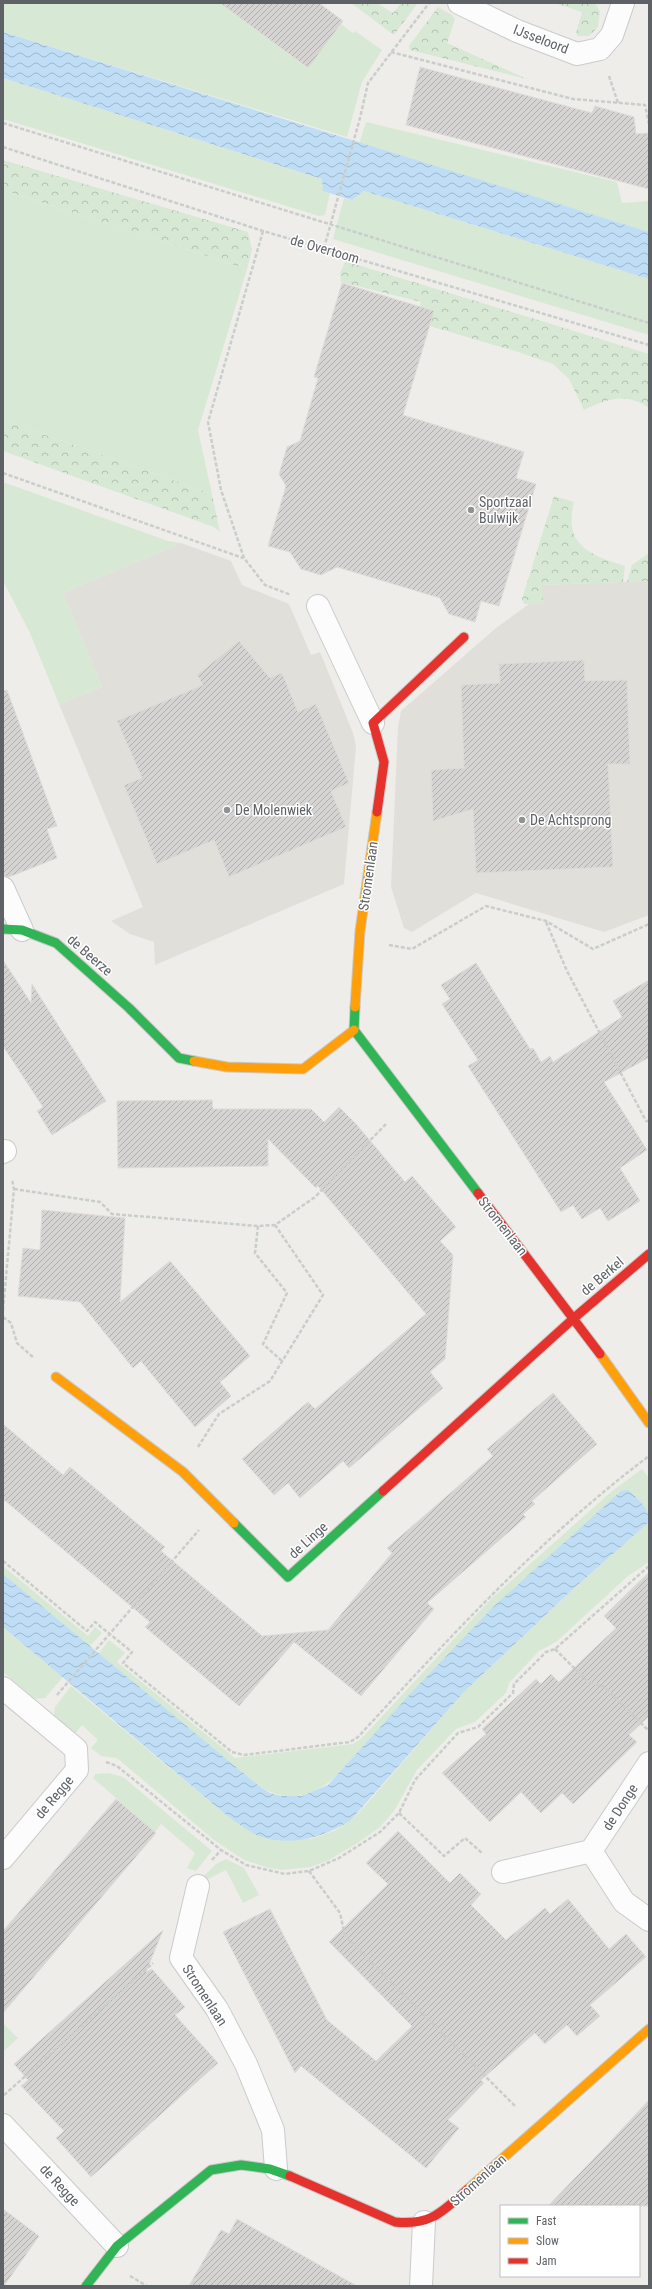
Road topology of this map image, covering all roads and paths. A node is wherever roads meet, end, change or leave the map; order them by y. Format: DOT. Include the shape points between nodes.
graph roads {
  1 [pos="430,3"];
  2 [pos="459,3"];
  3 [pos="624,3"];
  4 [pos="391,52"];
  5 [pos="3,123"];
  6 [pos="649,124"];
  7 [pos="3,147"];
  8 [pos="330,223"];
  9 [pos="263,231"];
  10 [pos="324,248"];
  11 [pos="649,323"];
  12 [pos="649,345"];
  13 [pos="3,473"];
  14 [pos="244,558"];
  15 [pos="318,606"];
  16 [pos="464,637"];
  17 [pos="373,724"];
  18 [pos="3,888"];
  19 [pos="546,921"];
  20 [pos="649,924"];
  21 [pos="12,929"];
  22 [pos="360,931"];
  23 [pos="354,1030"];
  24 [pos="408,1103"];
  25 [pos="649,1120"];
  26 [pos="4,1151"];
  27 [pos="14,1189"];
  28 [pos="275,1225"];
  29 [pos="258,1226"];
  30 [pos="649,1254"];
  31 [pos="3,1310"];
  32 [pos="3,1317"];
  33 [pos="574,1318"];
  34 [pos="282,1361"];
  35 [pos="56,1377"];
  36 [pos="649,1423"];
  37 [pos="649,1456"];
  38 [pos="183,1472"];
  39 [pos="219,1507"];
  40 [pos="3,1561"];
  41 [pos="649,1566"];
  42 [pos="109,1632"];
  43 [pos="555,1649"];
  44 [pos="3,1688"];
  45 [pos="62,1688"];
  46 [pos="649,1731"];
  47 [pos="76,1749"];
  48 [pos="649,1763"];
  49 [pos="399,1813"];
  50 [pos="591,1850"];
  51 [pos="3,1858"];
  52 [pos="309,1871"];
  53 [pos="503,1872"];
  54 [pos="198,1886"];
  55 [pos="649,1920"];
  56 [pos="181,1958"];
  57 [pos="649,2029"];
  58 [pos="3,2096"];
  59 [pos="3,2125"];
  60 [pos="536,2127"];
  61 [pos="276,2169"];
  62 [pos="424,2222"];
  63 [pos="117,2246"];
  64 [pos="86,2286"];
  65 [pos="421,2286"];
  1 -- 4 [label="path"];
  2 -- 3 [label="street, IJsseloord" via="517,31 577,54 600,49 612,35"];
  4 -- 6 [label="path" via="573,99 645,105"];
  4 -- 8 [label="path" via="368,83"];
  5 -- 8 [label="path"];
  7 -- 9 [label="path, de Overtoom"];
  8 -- 10 [label="path"];
  8 -- 11 [label="path"];
  9 -- 10 [label="path, de Overtoom"];
  9 -- 14 [label="path" via="208,422 221,490"];
  10 -- 12 [label="path, de Overtoom"];
  13 -- 14 [label="path"];
  14 -- 15 [label="path" via="266,585"];
  15 -- 17 [label="street, Stromenlaan"];
  16 -- 17 [label="street"];
  17 -- 22 [label="street, Stromenlaan" via="384,762"];
  18 -- 21 [label="street"];
  19 -- 20 [label="path" via="593,949"];
  19 -- 22 [label="path" via="486,906 412,949 386,945"];
  19 -- 25 [label="path" via="567,971 646,1121"];
  21 -- 23 [label="street, de Beerze" via="56,943 129,1008 179,1058 227,1067 303,1069"];
  22 -- 23 [label="street, Stromenlaan"];
  23 -- 24 [label="street, Stromenlaan"];
  24 -- 28 [label="path" via="314,1197"];
  24 -- 33 [label="street, Stromenlaan"];
  26 -- 27 [label="path"];
  27 -- 29 [label="path" via="100,1202 112,1214"];
  27 -- 31 [label="path"];
  28 -- 29 [label="path"];
  28 -- 34 [label="path" via="323,1295"];
  29 -- 34 [label="path" via="255,1253 287,1293 263,1344"];
  30 -- 33 [label="street, de Berkel"];
  32 -- 35 [label="path" via="11,1324 17,1343"];
  33 -- 36 [label="street, Stromenlaan"];
  33 -- 39 [label="street, de Linge" via="288,1577"];
  34 -- 38 [label="path" via="270,1380 219,1414"];
  35 -- 38 [label="street, de Linge"];
  37 -- 42 [label="path" via="612,1484 481,1604 358,1737 350,1742 244,1755 232,1752 123,1663 132,1652"];
  38 -- 39 [label="street, de Linge"];
  39 -- 42 [label="path"];
  40 -- 42 [label="path" via="87,1631 95,1622"];
  41 -- 43 [label="path"];
  42 -- 45 [label="path"];
  43 -- 46 [label="path" via="587,1681 604,1687"];
  43 -- 49 [label="path" via="546,1652 519,1678 512,1693 478,1727 458,1733 415,1780"];
  44 -- 47 [label="street"];
  47 -- 51 [label="street, de Regge" via="76,1770"];
  47 -- 52 [label="path" via="117,1766 221,1850 246,1865 285,1874"];
  48 -- 50 [label="street, de Donge"];
  49 -- 52 [label="path" via="380,1832 339,1858"];
  49 -- 53 [label="path" via="444,1856 464,1838"];
  50 -- 53 [label="street"];
  50 -- 55 [label="street" via="624,1902"];
  52 -- 60 [label="path" via="340,1913 345,1936"];
  54 -- 56 [label="street, Stromenlaan"];
  56 -- 58 [label="path" via="154,1962"];
  56 -- 61 [label="street, Stromenlaan" via="217,2009 246,2064 273,2130"];
  57 -- 60 [label="street, Stromenlaan"];
  59 -- 63 [label="street, de Regge"];
  60 -- 62 [label="street, Stromenlaan" via="439,2215"];
  61 -- 62 [label="street, Stromenlaan" via="395,2222"];
  61 -- 63 [label="street, Stromenlaan" via="232,2165 211,2170"];
  62 -- 65 [label="street"];
  63 -- 64 [label="street, Stromenlaan"];
}
